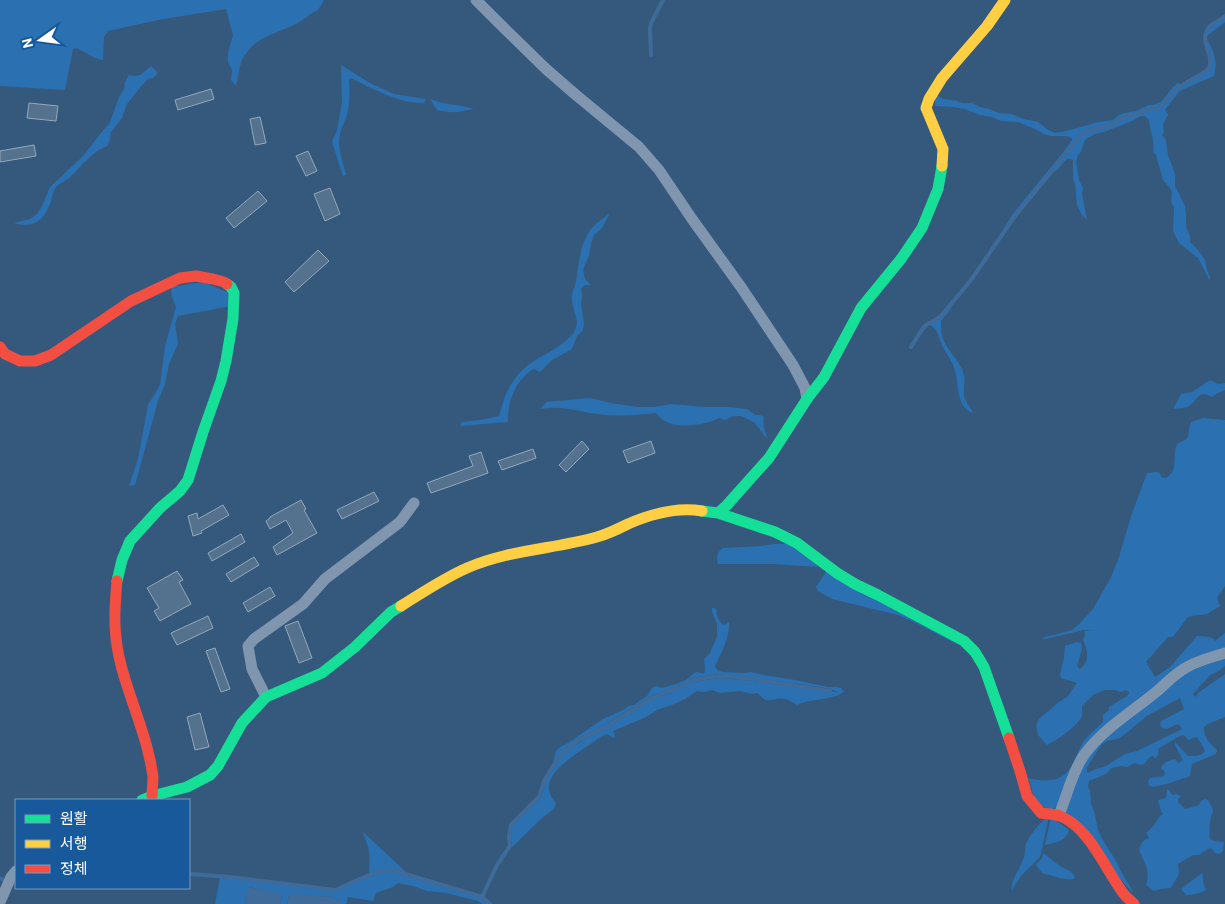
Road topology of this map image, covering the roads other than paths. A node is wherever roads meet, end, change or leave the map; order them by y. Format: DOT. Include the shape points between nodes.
graph roads {
  1 [pos="476,0"];
  2 [pos="1005,0"];
  3 [pos="0,347"];
  4 [pos="807,399"];
  5 [pos="414,503"];
  6 [pos="718,513"];
  7 [pos="1225,653"];
  8 [pos="266,698"];
  9 [pos="147,798"];
  10 [pos="1059,815"];
  11 [pos="15,872"];
  12 [pos="0,902"];
  13 [pos="1134,904"];
  1 -- 4 [label="street" via="546,69 639,147 660,170 793,365"];
  2 -- 4 [label="street" via="926,102 943,148 943,159 938,188 922,228 861,308 824,377"];
  3 -- 9 [label="street" via="5,354 20,361 35,361 51,355 131,301 180,278 196,276 224,282 234,293 226,361 188,480 130,541 117,580 116,644 145,737 153,778"];
  4 -- 6 [label="street" via="769,458"];
  5 -- 8 [label="street" via="400,522 325,579 303,604 248,646 252,669"];
  6 -- 8 [label="street" via="674,510 597,537 507,555 467,568 390,612 355,647 322,673"];
  6 -- 10 [label="street" via="798,543 837,573 964,641 984,667 1027,796 1041,813"];
  7 -- 10 [label="street" via="1178,673 1095,742 1075,772"];
  8 -- 9 [label="street" via="242,723 210,775 187,787"];
  10 -- 13 [label="street" via="1080,830"];
  11 -- 12 [label="street"];
}
